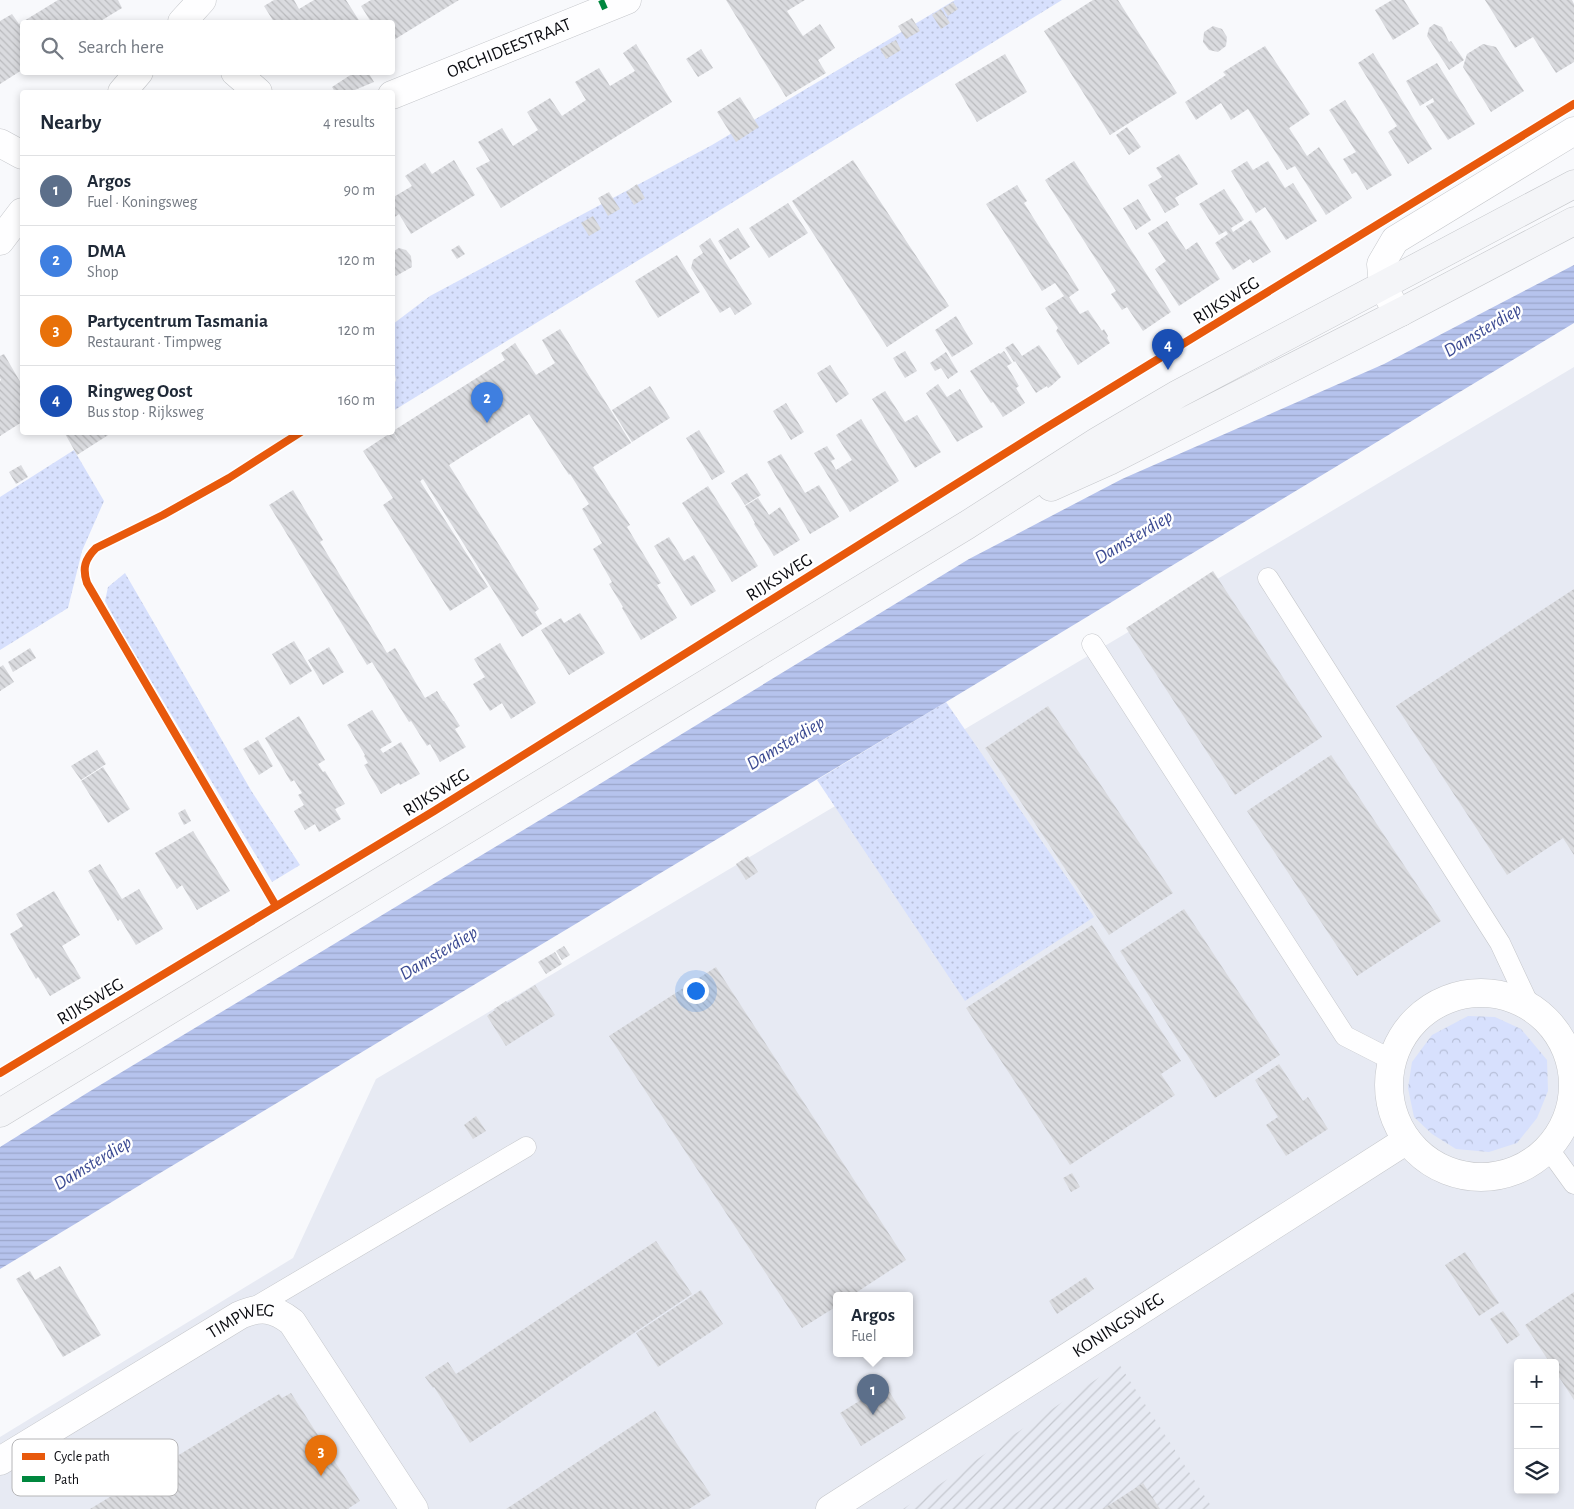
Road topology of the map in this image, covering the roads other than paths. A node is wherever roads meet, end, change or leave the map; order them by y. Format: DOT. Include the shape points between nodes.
graph roads {
  1 [pos="202,0"];
  2 [pos="627,0"];
  3 [pos="184,20"];
  4 [pos="136,75"];
  5 [pos="238,75"];
  6 [pos="124,90"];
  7 [pos="256,90"];
  8 [pos="395,94"];
  9 [pos="1574,132"];
  10 [pos="0,143"];
  11 [pos="20,154"];
  12 [pos="1574,184"];
  13 [pos="20,215"];
  14 [pos="1574,221"];
  15 [pos="0,241"];
  16 [pos="1383,286"];
  17 [pos="1401,312"];
  18 [pos="967,525"];
  19 [pos="1268,578"];
  20 [pos="1092,644"];
  21 [pos="1530,1007"];
  22 [pos="1567,1032"];
  23 [pos="1392,1060"];
  24 [pos="0,1113"];
  25 [pos="1407,1140"];
  26 [pos="526,1147"];
  27 [pos="1548,1148"];
  28 [pos="1574,1184"];
  29 [pos="250,1310"];
  30 [pos="36,1439"];
  31 [pos="12,1454"];
  32 [pos="0,1461"];
  33 [pos="414,1509"];
  34 [pos="830,1509"];
  1 -- 3 [label="street"];
  2 -- 8 [label="street, ORCHIDEESTRAAT"];
  4 -- 6 [label="street"];
  5 -- 7 [label="street"];
  9 -- 16 [label="street" via="1395,240 1381,264"];
  10 -- 11 [label="street"];
  12 -- 16 [label="main road"];
  13 -- 15 [label="street"];
  14 -- 17 [label="main road"];
  16 -- 17 [label="street" via="1392,304"];
  16 -- 18 [label="main road" via="1178,394"];
  17 -- 18 [label="main road" via="1109,461"];
  18 -- 24 [label="main road"];
  19 -- 21 [label="lane" via="1500,943"];
  20 -- 23 [label="lane" via="1345,1036"];
  21 -- 22 [label="street"];
  21 -- 23 [label="street" via="1490,994 1448,999 1413,1023 1400,1040"];
  22 -- 27 [label="street" via="1572,1094 1560,1132"];
  23 -- 25 [label="street" via="1390,1101 1396,1122"];
  25 -- 27 [label="street" via="1438,1166 1456,1174 1476,1177 1515,1170"];
  25 -- 34 [label="street, KONINGSWEG"];
  26 -- 29 [label="lane"];
  27 -- 28 [label="lane"];
  29 -- 30 [label="street, TIMPWEG"];
  29 -- 33 [label="street, TIMPWEG" via="273,1310 292,1322"];
  31 -- 32 [label="street, TIMPWEG"];
}
